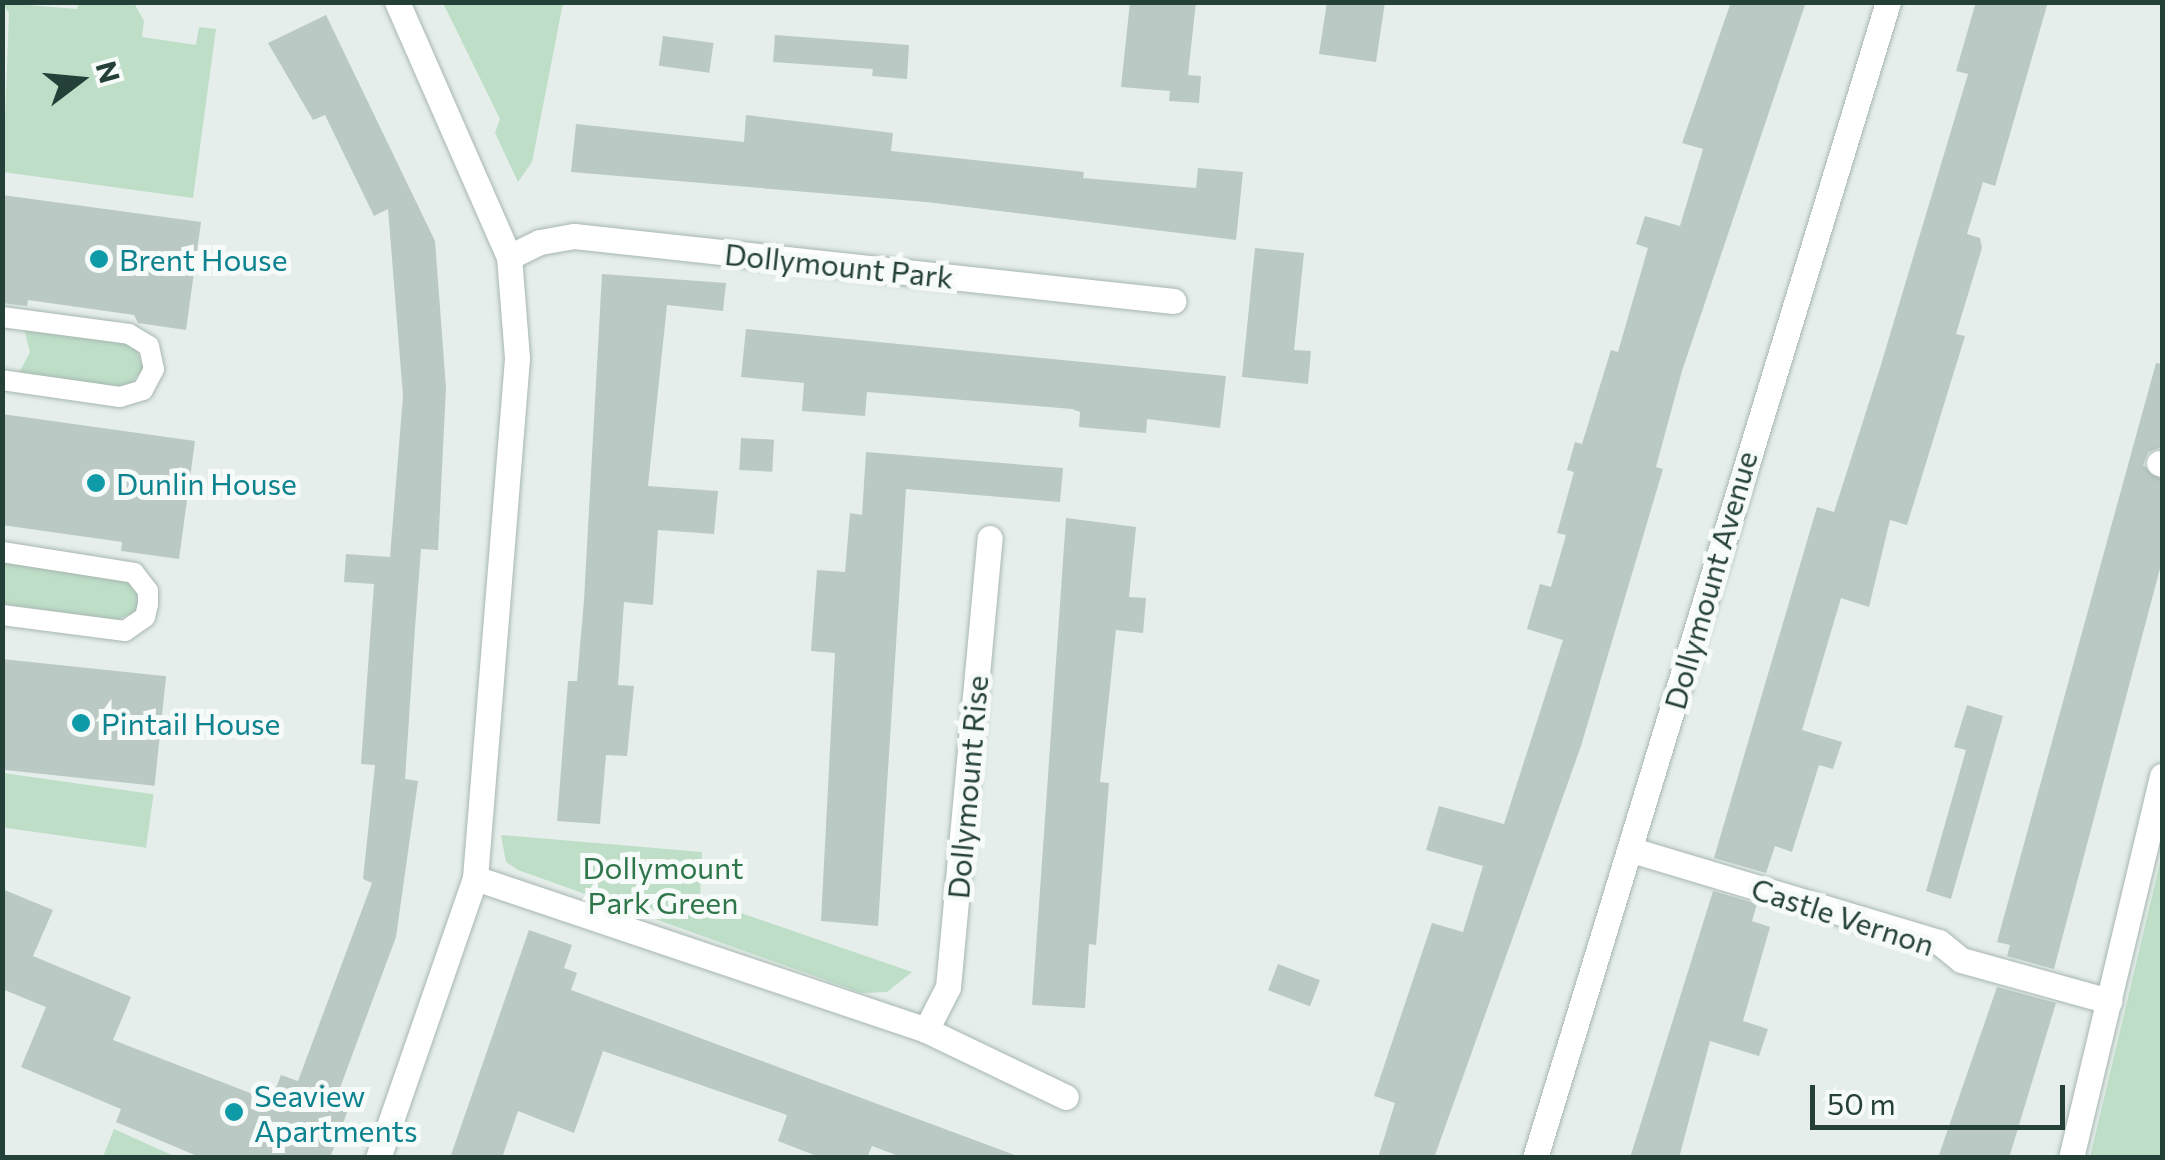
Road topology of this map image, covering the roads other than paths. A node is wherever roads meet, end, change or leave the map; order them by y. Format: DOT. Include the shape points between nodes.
graph roads {
  1 [pos="397,2"];
  2 [pos="1888,2"];
  3 [pos="510,257"];
  4 [pos="1172,301"];
  5 [pos="2,317"];
  6 [pos="2,380"];
  7 [pos="990,538"];
  8 [pos="2,552"];
  9 [pos="2,616"];
  10 [pos="2162,776"];
  11 [pos="1632,850"];
  12 [pos="475,878"];
  13 [pos="2109,1001"];
  14 [pos="926,1030"];
  15 [pos="1066,1097"];
  16 [pos="378,1158"];
  17 [pos="1535,1158"];
  18 [pos="2070,1158"];
  1 -- 3 [label="street"];
  2 -- 11 [label="street, Dollymount Avenue"];
  3 -- 4 [label="street, Dollymount Park" via="574,236"];
  3 -- 12 [label="street" via="517,358"];
  5 -- 6 [label="street" via="129,334 149,346 154,369 143,390 120,397"];
  7 -- 14 [label="street, Dollymount Rise" via="948,987"];
  8 -- 9 [label="street" via="134,573 148,591 148,604 145,617 126,631"];
  10 -- 13 [label="street"];
  11 -- 13 [label="street, Castle Vernon" via="1939,942 1961,960"];
  11 -- 17 [label="street, Dollymount Avenue"];
  12 -- 14 [label="street"];
  12 -- 16 [label="street"];
  13 -- 18 [label="street"];
  14 -- 15 [label="street"];
}
